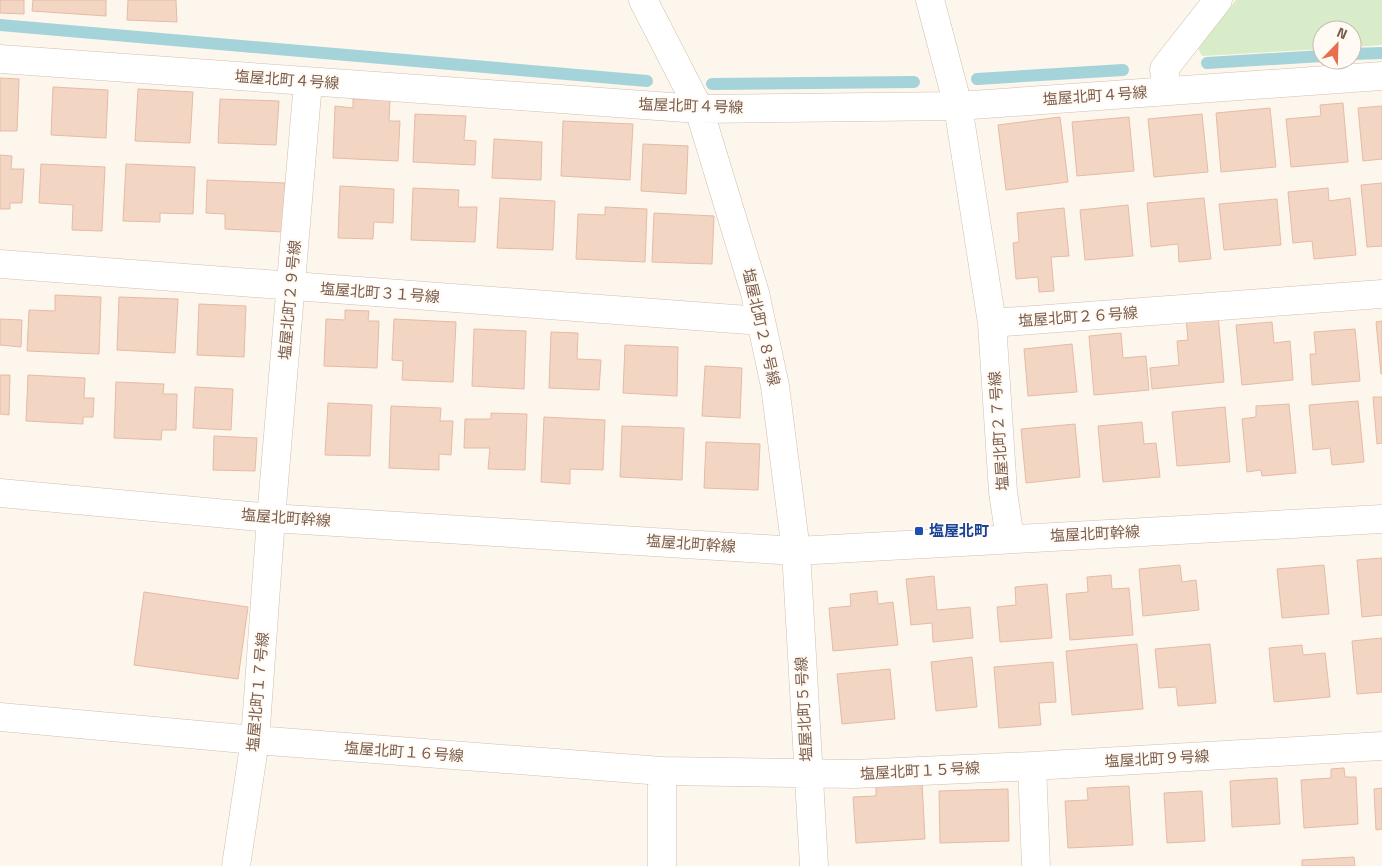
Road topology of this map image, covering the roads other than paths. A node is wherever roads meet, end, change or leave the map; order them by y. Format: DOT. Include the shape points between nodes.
graph roads {
  1 [pos="643,0"];
  2 [pos="930,0"];
  3 [pos="1218,0"];
  4 [pos="0,59"];
  5 [pos="1382,76"];
  6 [pos="308,82"];
  7 [pos="1167,91"];
  8 [pos="958,106"];
  9 [pos="699,109"];
  10 [pos="0,264"];
  11 [pos="291,287"];
  12 [pos="1382,294"];
  13 [pos="761,321"];
  14 [pos="992,323"];
  15 [pos="0,493"];
  16 [pos="271,518"];
  17 [pos="1382,519"];
  18 [pos="1010,539"];
  19 [pos="796,551"];
  20 [pos="0,717"];
  21 [pos="255,740"];
  22 [pos="1382,746"];
  23 [pos="1032,766"];
  24 [pos="662,771"];
  25 [pos="808,774"];
  26 [pos="236,866"];
  27 [pos="662,866"];
  28 [pos="814,866"];
  29 [pos="1036,866"];
  1 -- 9 [label="street, 塩屋北町２８号線"];
  2 -- 8 [label="street"];
  3 -- 7 [label="street" via="1164,69"];
  4 -- 6 [label="street, 塩屋北町４号線"];
  5 -- 7 [label="street, 塩屋北町４号線"];
  6 -- 9 [label="street, 塩屋北町４号線"];
  6 -- 11 [label="street, 塩屋北町２９号線"];
  7 -- 8 [label="street, 塩屋北町４号線"];
  8 -- 9 [label="street, 塩屋北町４号線"];
  8 -- 14 [label="street"];
  9 -- 13 [label="street, 塩屋北町２８号線"];
  10 -- 11 [label="street, 塩屋北町３１号線"];
  11 -- 13 [label="street, 塩屋北町３１号線"];
  11 -- 16 [label="street, 塩屋北町２９号線"];
  12 -- 14 [label="street, 塩屋北町２６号線"];
  13 -- 19 [label="street, 塩屋北町２８号線" via="775,386"];
  14 -- 18 [label="street, 塩屋北町２７号線" via="1003,492"];
  15 -- 16 [label="street, 塩屋北町幹線"];
  16 -- 19 [label="street, 塩屋北町幹線"];
  16 -- 21 [label="street, 塩屋北町１７号線"];
  17 -- 18 [label="street, 塩屋北町幹線"];
  18 -- 19 [label="street, 塩屋北町幹線"];
  19 -- 25 [label="street, 塩屋北町５号線"];
  20 -- 21 [label="street, 塩屋北町１６号線"];
  21 -- 24 [label="street, 塩屋北町１６号線"];
  21 -- 26 [label="street, 塩屋北町１７号線"];
  22 -- 23 [label="street, 塩屋北町９号線"];
  23 -- 25 [label="street, 塩屋北町１５号線"];
  23 -- 29 [label="street"];
  24 -- 25 [label="street, 塩屋北町１６号線"];
  24 -- 27 [label="street"];
  25 -- 28 [label="street, 塩屋北町５号線"];
}
